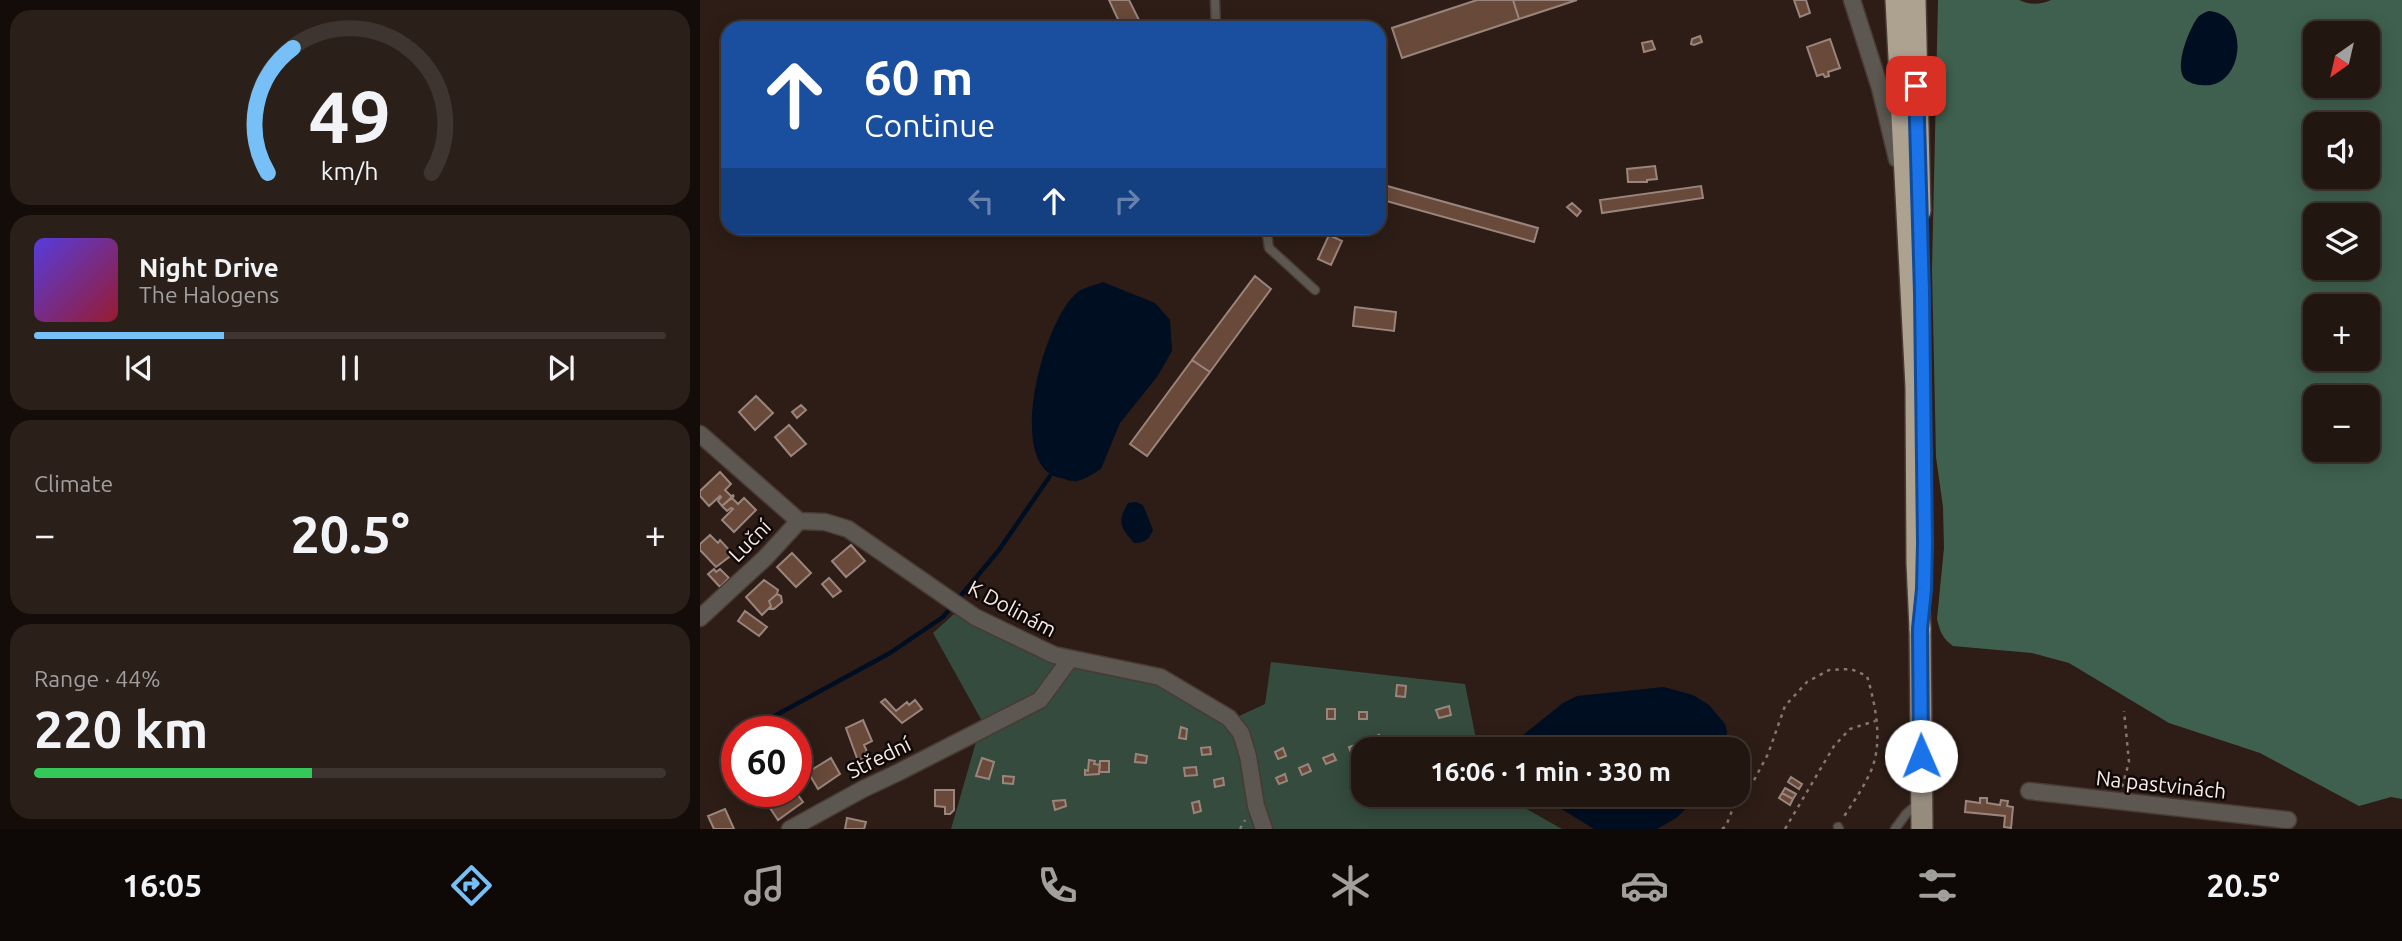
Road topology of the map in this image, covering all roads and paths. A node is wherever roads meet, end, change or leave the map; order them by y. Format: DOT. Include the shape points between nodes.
graph roads {
  1 [pos="1215,0"];
  2 [pos="1896,0"];
  3 [pos="1920,5"];
  4 [pos="1854,7"];
  5 [pos="1216,21"];
  6 [pos="1906,202"];
  7 [pos="1267,235"];
  8 [pos="1314,290"];
  9 [pos="700,434"];
  10 [pos="799,521"];
  11 [pos="700,618"];
  12 [pos="1920,629"];
  13 [pos="1070,659"];
  14 [pos="2124,711"];
  15 [pos="1875,721"];
  16 [pos="2029,791"];
  17 [pos="1922,801"];
  18 [pos="2116,802"];
  19 [pos="1247,816"];
  20 [pos="2283,824"];
  21 [pos="1838,828"];
  22 [pos="790,829"];
  23 [pos="1240,829"];
  24 [pos="1264,829"];
  25 [pos="1722,829"];
  26 [pos="1785,829"];
  27 [pos="1895,829"];
  28 [pos="1922,829"];
  1 -- 5 [label="lane"];
  2 -- 6 [label="highway"];
  3 -- 12 [label="highway" via="1916,60 1925,556"];
  4 -- 6 [label="street" via="1880,88"];
  6 -- 12 [label="highway"];
  7 -- 8 [label="lane" via="1269,247"];
  9 -- 10 [label="street"];
  10 -- 11 [label="street, Luční"];
  10 -- 13 [label="street, K Dolinám" via="848,529 975,617"];
  12 -- 17 [label="main road"];
  13 -- 22 [label="street, Střední" via="1040,700"];
  13 -- 24 [label="street, K Dolinám" via="1160,677 1229,718 1241,733"];
  14 -- 18 [label="path" via="2129,762"];
  15 -- 21 [label="path" via="1872,766"];
  15 -- 25 [label="path" via="1867,676 1852,669 1829,670 1807,682 1785,706 1768,754"];
  15 -- 26 [label="path" via="1850,729 1834,746"];
  16 -- 18 [label="street, Na pastvinách"];
  17 -- 27 [label="lane"];
  17 -- 28 [label="main road"];
  18 -- 20 [label="street, Na pastvinách"];
  19 -- 23 [label="path"];
}
